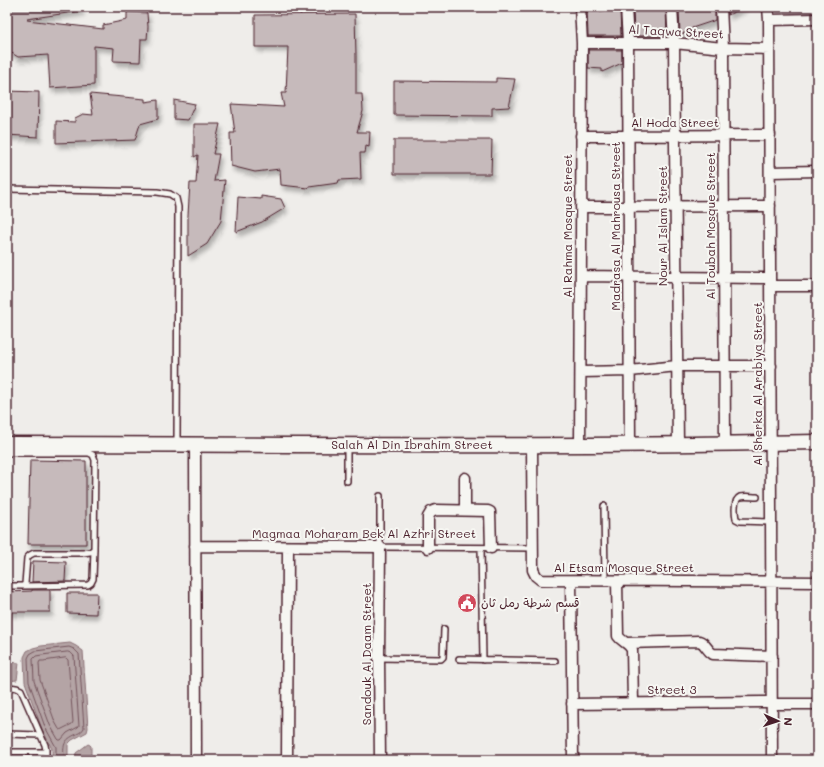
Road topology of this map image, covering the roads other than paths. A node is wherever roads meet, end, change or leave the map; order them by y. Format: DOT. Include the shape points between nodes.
graph roads {
  1 [pos="580,7"];
  2 [pos="626,7"];
  3 [pos="672,7"];
  4 [pos="721,7"];
  5 [pos="768,7"];
  6 [pos="817,19"];
  7 [pos="769,20"];
  8 [pos="628,42"];
  9 [pos="582,43"];
  10 [pos="674,43"];
  11 [pos="723,48"];
  12 [pos="769,48"];
  13 [pos="723,135"];
  14 [pos="770,135"];
  15 [pos="581,136"];
  16 [pos="628,136"];
  17 [pos="675,136"];
  18 [pos="817,171"];
  19 [pos="770,172"];
  20 [pos="7,189"];
  21 [pos="581,206"];
  22 [pos="629,206"];
  23 [pos="676,206"];
  24 [pos="724,206"];
  25 [pos="770,206"];
  26 [pos="581,276"];
  27 [pos="629,277"];
  28 [pos="676,277"];
  29 [pos="724,278"];
  30 [pos="770,282"];
  31 [pos="817,286"];
  32 [pos="677,366"];
  33 [pos="725,366"];
  34 [pos="771,366"];
  35 [pos="630,370"];
  36 [pos="580,372"];
  37 [pos="817,442"];
  38 [pos="7,444"];
  39 [pos="177,444"];
  40 [pos="195,444"];
  41 [pos="725,444"];
  42 [pos="771,444"];
  43 [pos="348,445"];
  44 [pos="630,445"];
  45 [pos="678,445"];
  46 [pos="532,446"];
  47 [pos="580,446"];
  48 [pos="7,454"];
  49 [pos="465,478"];
  50 [pos="347,481"];
  51 [pos="380,496"];
  52 [pos="757,497"];
  53 [pos="604,506"];
  54 [pos="465,510"];
  55 [pos="771,522"];
  56 [pos="195,546"];
  57 [pos="288,547"];
  58 [pos="380,547"];
  59 [pos="428,548"];
  60 [pos="486,548"];
  61 [pos="533,548"];
  62 [pos="94,549"];
  63 [pos="571,581"];
  64 [pos="605,581"];
  65 [pos="617,581"];
  66 [pos="772,582"];
  67 [pos="817,582"];
  68 [pos="7,586"];
  69 [pos="23,586"];
  70 [pos="444,629"];
  71 [pos="627,643"];
  72 [pos="772,656"];
  73 [pos="379,658"];
  74 [pos="459,659"];
  75 [pos="483,660"];
  76 [pos="555,661"];
  77 [pos="7,690"];
  78 [pos="633,703"];
  79 [pos="772,703"];
  80 [pos="572,704"];
  81 [pos="817,704"];
  82 [pos="7,734"];
  83 [pos="40,735"];
  84 [pos="7,752"];
  85 [pos="46,752"];
  86 [pos="46,760"];
  87 [pos="196,760"];
  88 [pos="287,760"];
  89 [pos="380,760"];
  90 [pos="573,760"];
  91 [pos="772,760"];
  1 -- 9 [label="street, Al Rahma Mosque Street"];
  2 -- 8 [label="street, Madrasa Al Mahrousa Street"];
  3 -- 10 [label="street, Nour Al Islam Street"];
  4 -- 11 [label="street, Al Toubah Mosque Street"];
  5 -- 7 [label="street, Al Sherka Al Arabiya Street"];
  6 -- 7 [label="street"];
  7 -- 12 [label="street, Al Sherka Al Arabiya Street"];
  8 -- 9 [label="street, Al Taqwa Street"];
  8 -- 10 [label="street, Al Taqwa Street"];
  8 -- 16 [label="street, Madrasa Al Mahrousa Street"];
  9 -- 15 [label="street, Al Rahma Mosque Street"];
  10 -- 11 [label="street, Al Taqwa Street"];
  10 -- 17 [label="street, Nour Al Islam Street"];
  11 -- 12 [label="street, Al Taqwa Street"];
  11 -- 13 [label="street, Al Toubah Mosque Street"];
  12 -- 14 [label="street, Al Sherka Al Arabiya Street"];
  13 -- 14 [label="street, Al Hoda Street"];
  13 -- 17 [label="street, Al Hoda Street"];
  13 -- 24 [label="street, Al Toubah Mosque Street"];
  14 -- 19 [label="street, Al Sherka Al Arabiya Street"];
  15 -- 16 [label="street, Al Hoda Street"];
  15 -- 21 [label="street, Al Rahma Mosque Street"];
  16 -- 17 [label="street, Al Hoda Street"];
  16 -- 22 [label="street, Madrasa Al Mahrousa Street"];
  17 -- 23 [label="street, Nour Al Islam Street"];
  18 -- 19 [label="street"];
  19 -- 25 [label="street, Al Sherka Al Arabiya Street"];
  20 -- 39 [label="lane" via="157,192 170,194 176,198"];
  21 -- 22 [label="street"];
  21 -- 26 [label="street, Al Rahma Mosque Street"];
  22 -- 23 [label="street"];
  22 -- 27 [label="street, Madrasa Al Mahrousa Street"];
  23 -- 24 [label="street"];
  23 -- 28 [label="street, Nour Al Islam Street"];
  24 -- 25 [label="street"];
  24 -- 29 [label="street, Al Toubah Mosque Street"];
  25 -- 30 [label="street, Al Sherka Al Arabiya Street"];
  26 -- 27 [label="street"];
  26 -- 36 [label="street, Al Rahma Mosque Street"];
  27 -- 28 [label="street"];
  27 -- 35 [label="street, Madrasa Al Mahrousa Street"];
  28 -- 29 [label="street"];
  28 -- 32 [label="street, Nour Al Islam Street"];
  29 -- 30 [label="street"];
  29 -- 33 [label="street, Al Toubah Mosque Street"];
  30 -- 31 [label="street"];
  30 -- 34 [label="street, Al Sherka Al Arabiya Street"];
  32 -- 33 [label="street"];
  32 -- 35 [label="street"];
  32 -- 45 [label="street, Nour Al Islam Street"];
  33 -- 34 [label="street"];
  33 -- 41 [label="street, Al Toubah Mosque Street"];
  34 -- 42 [label="street, Al Sherka Al Arabiya Street"];
  35 -- 36 [label="street"];
  35 -- 44 [label="street, Madrasa Al Mahrousa Street"];
  36 -- 47 [label="street, Al Rahma Mosque Street"];
  37 -- 42 [label="street, Salah Al Din Ibrahim Street"];
  38 -- 39 [label="street, Salah Al Din Ibrahim Street"];
  39 -- 40 [label="street, Salah Al Din Ibrahim Street"];
  40 -- 43 [label="street, Salah Al Din Ibrahim Street"];
  40 -- 56 [label="street"];
  41 -- 42 [label="street, Salah Al Din Ibrahim Street"];
  41 -- 45 [label="street, Salah Al Din Ibrahim Street"];
  42 -- 55 [label="street, Al Sherka Al Arabiya Street"];
  43 -- 46 [label="street, Salah Al Din Ibrahim Street"];
  43 -- 50 [label="lane"];
  44 -- 45 [label="street, Salah Al Din Ibrahim Street"];
  44 -- 47 [label="street, Salah Al Din Ibrahim Street"];
  46 -- 47 [label="street, Salah Al Din Ibrahim Street"];
  46 -- 61 [label="street, Al Etsam Mosque Street"];
  48 -- 62 [label="lane" via="93,455"];
  49 -- 54 [label="street"];
  51 -- 58 [label="lane"];
  52 -- 55 [label="lane" via="737,499 736,519"];
  53 -- 64 [label="lane"];
  54 -- 59 [label="street" via="431,512 428,517"];
  54 -- 60 [label="street" via="490,512"];
  55 -- 66 [label="street, Al Sherka Al Arabiya Street"];
  56 -- 57 [label="street, Magmaa Moharam Bek Al Azhri Street"];
  56 -- 87 [label="street"];
  57 -- 58 [label="street, Magmaa Moharam Bek Al Azhri Street"];
  57 -- 88 [label="street"];
  58 -- 59 [label="lane, Magmaa Moharam Bek Al Azhri Street"];
  58 -- 73 [label="street, Sandouk Al Daam Street"];
  59 -- 60 [label="lane, Magmaa Moharam Bek Al Azhri Street"];
  60 -- 61 [label="lane, Magmaa Moharam Bek Al Azhri Street"];
  60 -- 75 [label="lane"];
  61 -- 63 [label="street, Al Etsam Mosque Street" via="534,573 538,579"];
  62 -- 69 [label="lane" via="83,553 30,555 27,558 26,582"];
  62 -- 69 [label="lane" via="93,580 88,585"];
  63 -- 64 [label="street, Al Etsam Mosque Street"];
  63 -- 80 [label="street"];
  64 -- 65 [label="street, Al Etsam Mosque Street"];
  65 -- 66 [label="street, Al Etsam Mosque Street"];
  65 -- 71 [label="street" via="618,632 620,639"];
  66 -- 67 [label="street, Al Etsam Mosque Street"];
  66 -- 72 [label="street, Al Sherka Al Arabiya Street"];
  68 -- 69 [label="lane"];
  70 -- 73 [label="lane" via="443,656 440,659"];
  71 -- 72 [label="street" via="699,641 713,654"];
  71 -- 78 [label="street" via="632,650"];
  72 -- 79 [label="street, Al Sherka Al Arabiya Street"];
  73 -- 89 [label="street, Sandouk Al Daam Street"];
  74 -- 75 [label="lane"];
  75 -- 76 [label="lane"];
  77 -- 83 [label="lane" via="14,687 22,690"];
  78 -- 79 [label="street, Street 3"];
  78 -- 80 [label="street, Street 3"];
  79 -- 81 [label="street, Street 3"];
  79 -- 91 [label="street, Al Sherka Al Arabiya Street"];
  80 -- 90 [label="street"];
  82 -- 83 [label="lane"];
  83 -- 85 [label="lane"];
  84 -- 85 [label="lane"];
  85 -- 86 [label="lane"];
}
